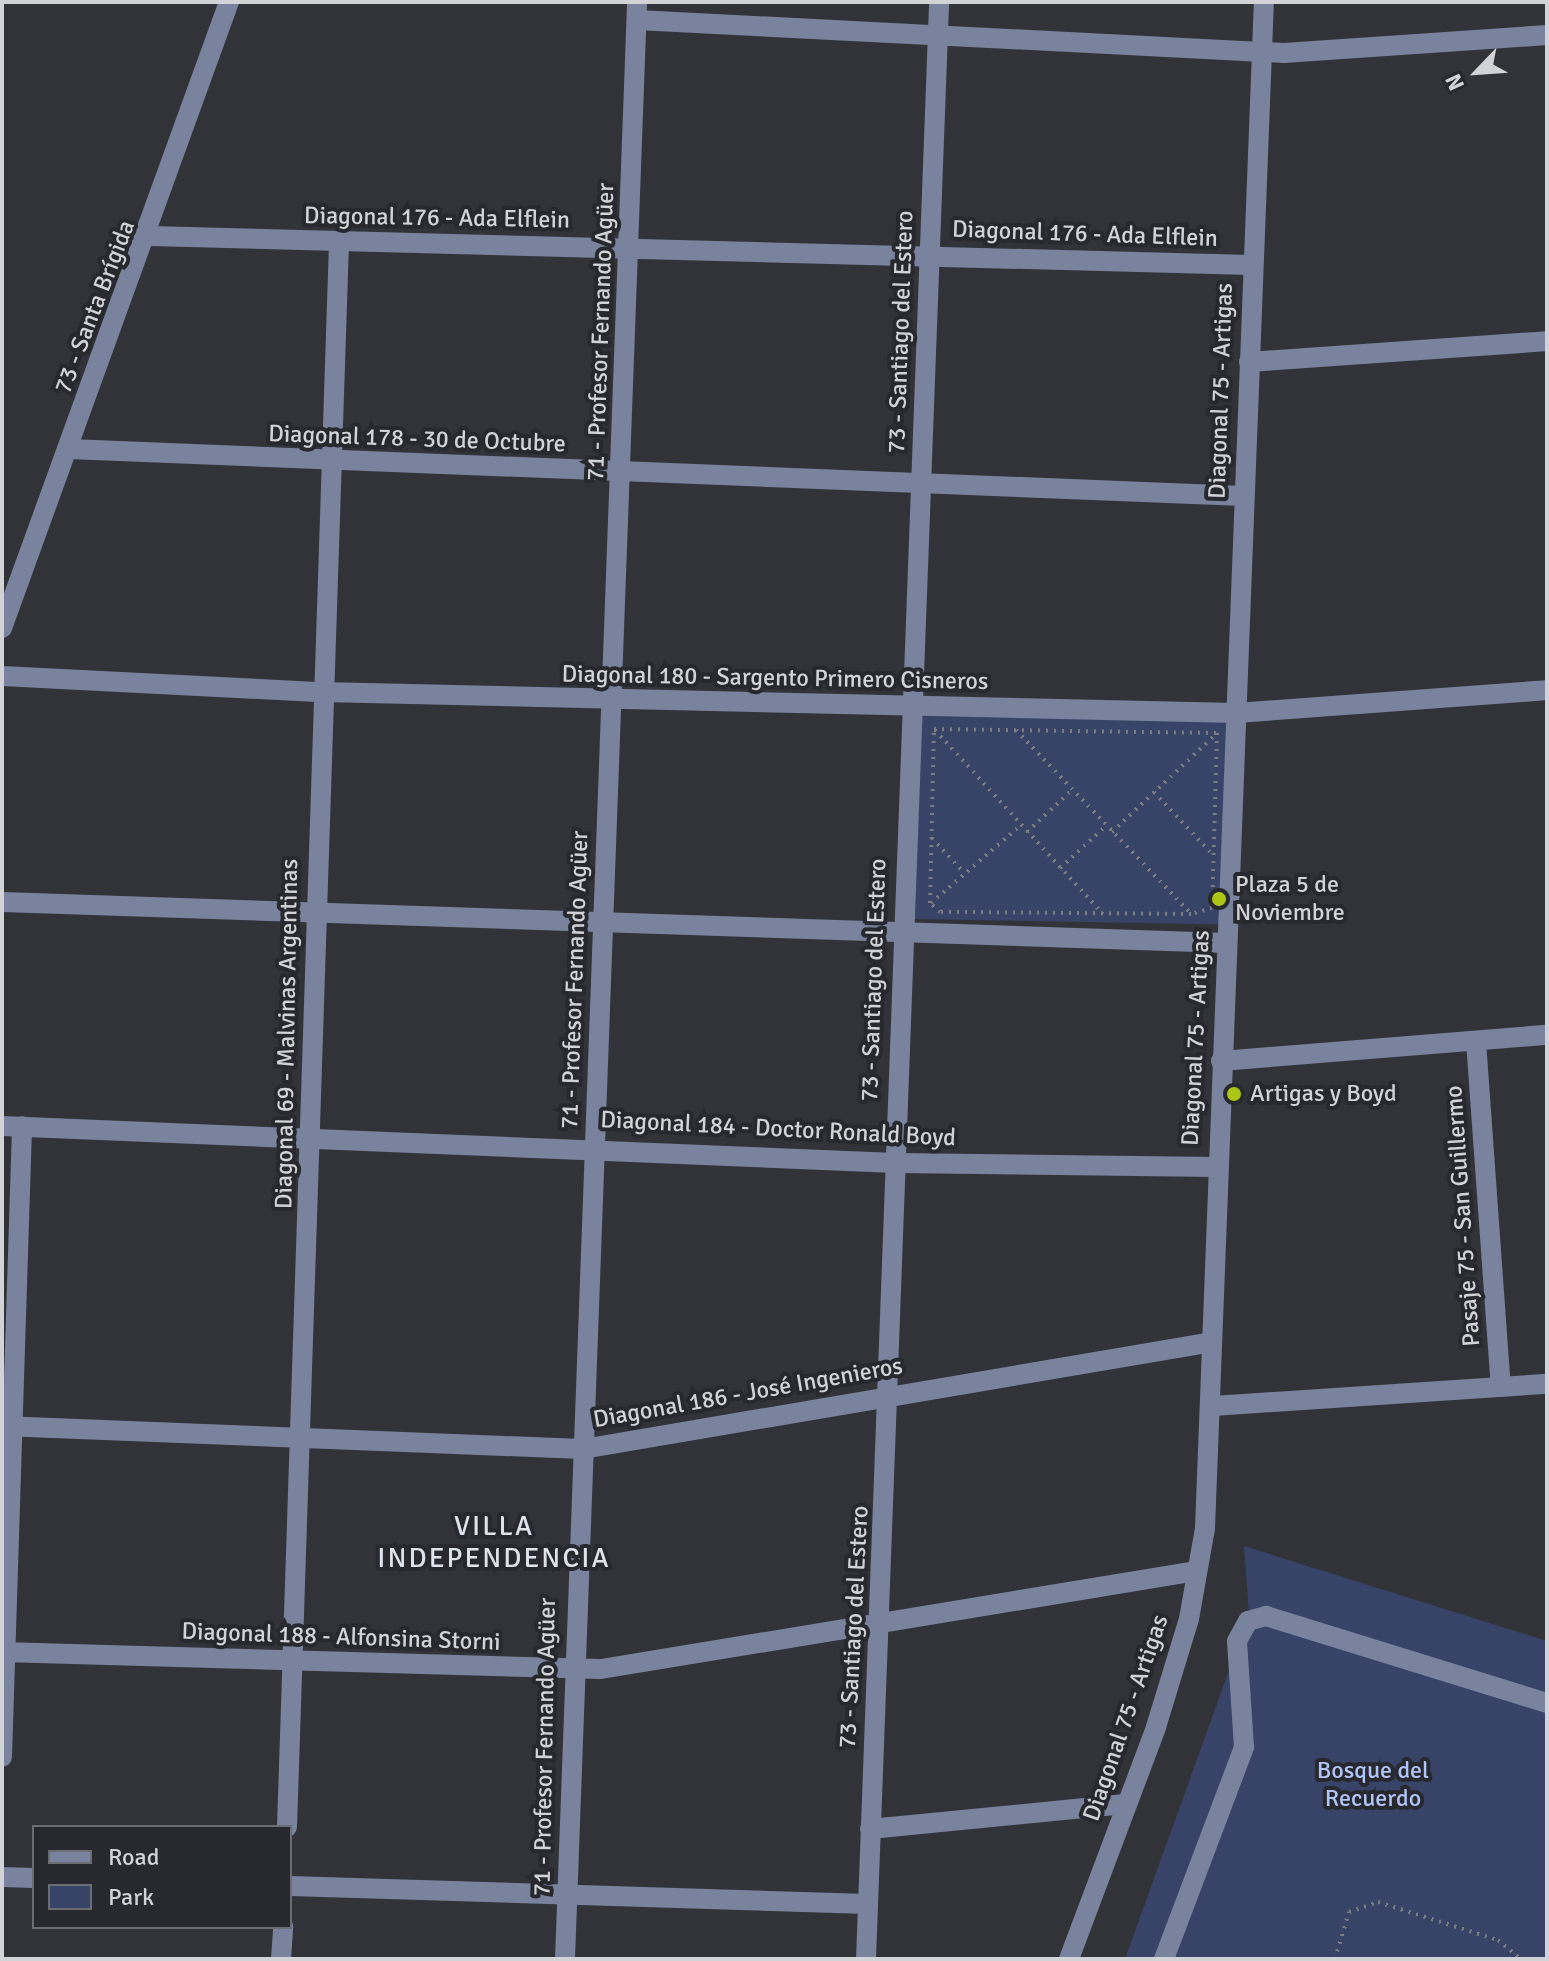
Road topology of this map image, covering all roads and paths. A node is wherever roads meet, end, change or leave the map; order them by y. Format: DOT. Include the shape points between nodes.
graph roads {
  1 [pos="229,2"];
  2 [pos="939,2"];
  3 [pos="1264,2"];
  4 [pos="637,11"];
  5 [pos="1547,35"];
  6 [pos="938,38"];
  7 [pos="1262,52"];
  8 [pos="150,236"];
  9 [pos="339,242"];
  10 [pos="632,247"];
  11 [pos="929,256"];
  12 [pos="1251,265"];
  13 [pos="1547,341"];
  14 [pos="1249,362"];
  15 [pos="69,449"];
  16 [pos="335,462"];
  17 [pos="621,472"];
  18 [pos="923,481"];
  19 [pos="1243,496"];
  20 [pos="2,628"];
  21 [pos="2,676"];
  22 [pos="1547,690"];
  23 [pos="322,692"];
  24 [pos="611,699"];
  25 [pos="909,708"];
  26 [pos="1236,713"];
  27 [pos="934,729"];
  28 [pos="1015,730"];
  29 [pos="1217,733"];
  30 [pos="1072,790"];
  31 [pos="1154,792"];
  32 [pos="920,824"];
  33 [pos="1021,825"];
  34 [pos="1107,826"];
  35 [pos="1027,832"];
  36 [pos="1112,832"];
  37 [pos="932,838"];
  38 [pos="1217,859"];
  39 [pos="1060,868"];
  40 [pos="965,874"];
  41 [pos="2,902"];
  42 [pos="930,903"];
  43 [pos="924,909"];
  44 [pos="316,912"];
  45 [pos="1103,914"];
  46 [pos="1191,914"];
  47 [pos="602,922"];
  48 [pos="901,935"];
  49 [pos="1227,943"];
  50 [pos="1547,1035"];
  51 [pos="1476,1041"];
  52 [pos="1221,1061"];
  53 [pos="12,1126"];
  54 [pos="312,1136"];
  55 [pos="595,1146"];
  56 [pos="895,1163"];
  57 [pos="1216,1167"];
  58 [pos="1212,1342"];
  59 [pos="1547,1384"];
  60 [pos="1501,1387"];
  61 [pos="889,1394"];
  62 [pos="1213,1406"];
  63 [pos="7,1427"];
  64 [pos="300,1436"];
  65 [pos="583,1449"];
  66 [pos="1197,1571"];
  67 [pos="882,1619"];
  68 [pos="3,1652"];
  69 [pos="292,1661"];
  70 [pos="571,1671"];
  71 [pos="1547,1703"];
  72 [pos="2,1757"];
  73 [pos="1125,1804"];
  74 [pos="287,1825"];
  75 [pos="870,1829"];
  76 [pos="2,1877"];
  77 [pos="32,1878"];
  78 [pos="292,1886"];
  79 [pos="568,1892"];
  80 [pos="868,1904"];
  81 [pos="283,1929"];
  82 [pos="281,1959"];
  83 [pos="565,1959"];
  84 [pos="866,1959"];
  85 [pos="1069,1959"];
  86 [pos="1164,1959"];
  87 [pos="1335,1959"];
  88 [pos="1521,1959"];
  1 -- 8 [label="street, 73 - Santa Brígida"];
  2 -- 6 [label="street, 73 - Santiago del Estero"];
  3 -- 7 [label="street, Diagonal 75 - Artigas"];
  4 -- 6 [label="street"];
  4 -- 10 [label="street, 71 - Profesor Fernando Agüer"];
  5 -- 7 [label="street"];
  6 -- 7 [label="street"];
  6 -- 11 [label="street, 73 - Santiago del Estero"];
  7 -- 12 [label="street, Diagonal 75 - Artigas"];
  8 -- 9 [label="street, Diagonal 176 - Ada Elflein"];
  8 -- 15 [label="street, 73 - Santa Brígida"];
  9 -- 10 [label="street, Diagonal 176 - Ada Elflein"];
  9 -- 16 [label="street, Diagonal 69 - Malvinas Argentinas"];
  10 -- 11 [label="street, Diagonal 176 - Ada Elflein"];
  10 -- 17 [label="street, 71 - Profesor Fernando Agüer"];
  11 -- 12 [label="street, Diagonal 176 - Ada Elflein"];
  11 -- 18 [label="street, 73 - Santiago del Estero"];
  12 -- 14 [label="street, Diagonal 75 - Artigas"];
  13 -- 14 [label="street"];
  14 -- 19 [label="street, Diagonal 75 - Artigas"];
  15 -- 16 [label="street, Diagonal 178 - 30 de Octubre"];
  15 -- 20 [label="street, 73 - Santa Brígida"];
  16 -- 17 [label="street, Diagonal 178 - 30 de Octubre"];
  16 -- 23 [label="street, Diagonal 69 - Malvinas Argentinas"];
  17 -- 18 [label="street, Diagonal 178 - 30 de Octubre"];
  17 -- 24 [label="street, 71 - Profesor Fernando Agüer"];
  18 -- 19 [label="street, Diagonal 178 - 30 de Octubre"];
  18 -- 25 [label="street, 73 - Santiago del Estero"];
  19 -- 26 [label="street, Diagonal 75 - Artigas"];
  21 -- 23 [label="street, Diagonal 180 - Sargento Primero Cisneros"];
  22 -- 26 [label="street, Diagonal 180 - Sargento Primero Cisneros"];
  23 -- 24 [label="street, Diagonal 180 - Sargento Primero Cisneros"];
  23 -- 44 [label="street, Diagonal 69 - Malvinas Argentinas"];
  24 -- 25 [label="street, Diagonal 180 - Sargento Primero Cisneros"];
  24 -- 47 [label="street, 71 - Profesor Fernando Agüer"];
  25 -- 26 [label="street, Diagonal 180 - Sargento Primero Cisneros"];
  25 -- 48 [label="street, 73 - Santiago del Estero"];
  26 -- 49 [label="street, Diagonal 75 - Artigas"];
  27 -- 28 [label="path"];
  27 -- 33 [label="path"];
  27 -- 37 [label="path"];
  28 -- 29 [label="path"];
  28 -- 30 [label="path"];
  29 -- 31 [label="path"];
  29 -- 38 [label="path"];
  30 -- 34 [label="path"];
  30 -- 35 [label="path"];
  31 -- 36 [label="path"];
  31 -- 38 [label="path"];
  32 -- 37 [label="path"];
  33 -- 35 [label="path"];
  33 -- 40 [label="path"];
  34 -- 36 [label="path"];
  34 -- 39 [label="path"];
  35 -- 39 [label="path"];
  36 -- 46 [label="path"];
  37 -- 40 [label="path"];
  37 -- 42 [label="path"];
  38 -- 46 [label="path" via="1212,908"];
  39 -- 45 [label="path"];
  40 -- 42 [label="path"];
  41 -- 44 [label="street"];
  42 -- 43 [label="path"];
  42 -- 45 [label="path" via="940,912"];
  44 -- 47 [label="street"];
  44 -- 54 [label="street, Diagonal 69 - Malvinas Argentinas"];
  45 -- 46 [label="path"];
  47 -- 48 [label="street"];
  47 -- 55 [label="street, 71 - Profesor Fernando Agüer"];
  48 -- 49 [label="street"];
  48 -- 56 [label="street, 73 - Santiago del Estero"];
  49 -- 52 [label="street, Diagonal 75 - Artigas"];
  50 -- 51 [label="street"];
  51 -- 52 [label="street"];
  51 -- 60 [label="street, Pasaje 75 - San Guillermo"];
  52 -- 57 [label="street, Diagonal 75 - Artigas"];
  53 -- 54 [label="street, Diagonal 184 - Doctor Ronald Boyd"];
  53 -- 63 [label="street"];
  54 -- 55 [label="street, Diagonal 184 - Doctor Ronald Boyd"];
  54 -- 64 [label="street, Diagonal 69 - Malvinas Argentinas"];
  55 -- 56 [label="street, Diagonal 184 - Doctor Ronald Boyd"];
  55 -- 65 [label="street, 71 - Profesor Fernando Agüer"];
  56 -- 57 [label="street, Diagonal 184 - Doctor Ronald Boyd"];
  56 -- 61 [label="street, 73 - Santiago del Estero"];
  57 -- 58 [label="street, Diagonal 75 - Artigas"];
  58 -- 61 [label="street, Diagonal 186 - José Ingenieros"];
  58 -- 62 [label="street, Diagonal 75 - Artigas"];
  59 -- 60 [label="street"];
  60 -- 62 [label="street"];
  61 -- 65 [label="street, Diagonal 186 - José Ingenieros"];
  61 -- 67 [label="street, 73 - Santiago del Estero"];
  62 -- 66 [label="street, Diagonal 75 - Artigas"];
  63 -- 64 [label="street, Diagonal 186 - José Ingenieros"];
  63 -- 68 [label="street"];
  64 -- 65 [label="street, Diagonal 186 - José Ingenieros"];
  64 -- 69 [label="street, Diagonal 69 - Malvinas Argentinas"];
  65 -- 70 [label="street, 71 - Profesor Fernando Agüer"];
  66 -- 67 [label="street, Diagonal 188 - Alfonsina Storni"];
  66 -- 73 [label="street, Diagonal 75 - Artigas" via="1156,1727"];
  67 -- 70 [label="street, Diagonal 188 - Alfonsina Storni"];
  67 -- 75 [label="street, 73 - Santiago del Estero"];
  68 -- 69 [label="street, Diagonal 188 - Alfonsina Storni"];
  68 -- 72 [label="street"];
  69 -- 70 [label="street, Diagonal 188 - Alfonsina Storni"];
  69 -- 74 [label="street, Diagonal 69 - Malvinas Argentinas"];
  70 -- 79 [label="street, 71 - Profesor Fernando Agüer"];
  71 -- 86 [label="street" via="1266,1616 1248,1621 1237,1641 1244,1747"];
  73 -- 75 [label="street"];
  73 -- 85 [label="street, Diagonal 75 - Artigas"];
  75 -- 80 [label="street, 73 - Santiago del Estero"];
  76 -- 77 [label="street"];
  78 -- 79 [label="street"];
  79 -- 80 [label="street"];
  79 -- 83 [label="street, 71 - Profesor Fernando Agüer"];
  80 -- 84 [label="street, 73 - Santiago del Estero"];
  81 -- 82 [label="street"];
  87 -- 88 [label="path" via="1349,1912 1378,1902 1498,1940"];
}
